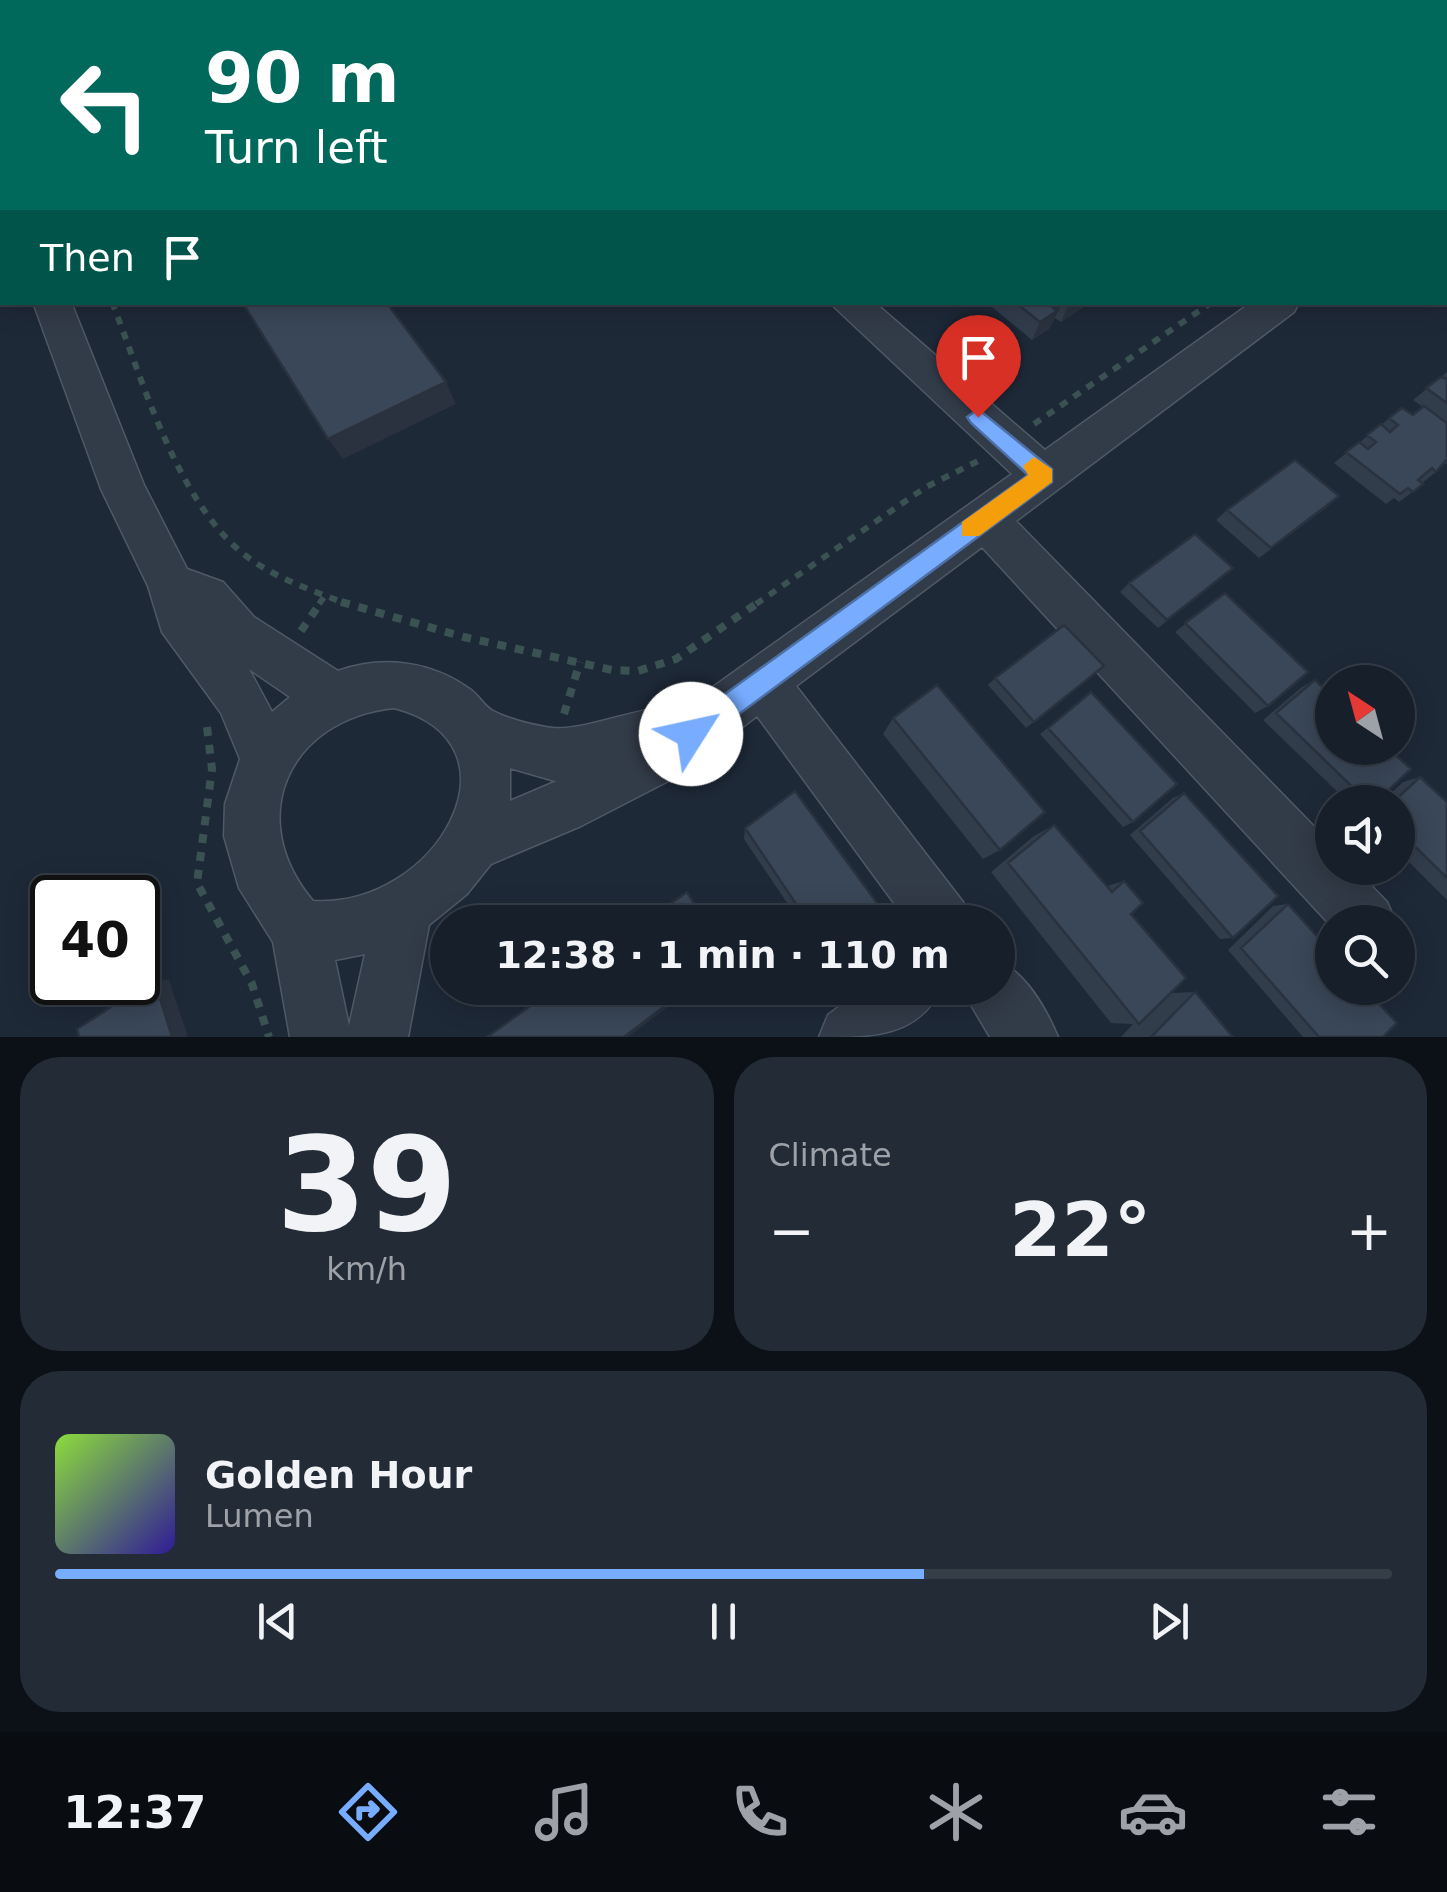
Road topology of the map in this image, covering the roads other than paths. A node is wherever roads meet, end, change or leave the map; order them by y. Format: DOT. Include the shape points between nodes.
graph roads {
  1 [pos="53,305"];
  2 [pos="851,305"];
  3 [pos="1276,305"];
  4 [pos="1044,476"];
  5 [pos="985,519"];
  6 [pos="170,584"];
  7 [pos="743,697"];
  8 [pos="334,698"];
  9 [pos="476,732"];
  10 [pos="267,760"];
  11 [pos="472,844"];
  12 [pos="928,905"];
  13 [pos="1351,905"];
  14 [pos="404,908"];
  15 [pos="300,928"];
  16 [pos="890,1005"];
  17 [pos="1003,1005"];
  18 [pos="320,1037"];
  19 [pos="377,1037"];
  20 [pos="850,1037"];
  21 [pos="1026,1037"];
  1 -- 6 [label="street" via="123,488"];
  2 -- 4 [label="street"];
  3 -- 4 [label="street"];
  4 -- 5 [label="street"];
  5 -- 7 [label="street"];
  5 -- 13 [label="street"];
  6 -- 8 [label="street" via="206,597 238,632"];
  6 -- 10 [label="street" via="179,616 239,696"];
  7 -- 9 [label="street" via="629,743 555,755"];
  7 -- 11 [label="street" via="659,757"];
  7 -- 12 [label="street"];
  8 -- 9 [label="street" via="394,684 428,690 456,706"];
  8 -- 10 [label="street" via="292,728"];
  9 -- 11 [label="street" via="485,766"];
  10 -- 15 [label="street" via="251,800 248,840 259,877"];
  11 -- 14 [label="street"];
  14 -- 15 [label="street" via="347,930"];
  14 -- 19 [label="street"];
  15 -- 18 [label="street"];
  16 -- 20 [label="street"];
  17 -- 21 [label="street"];
}
